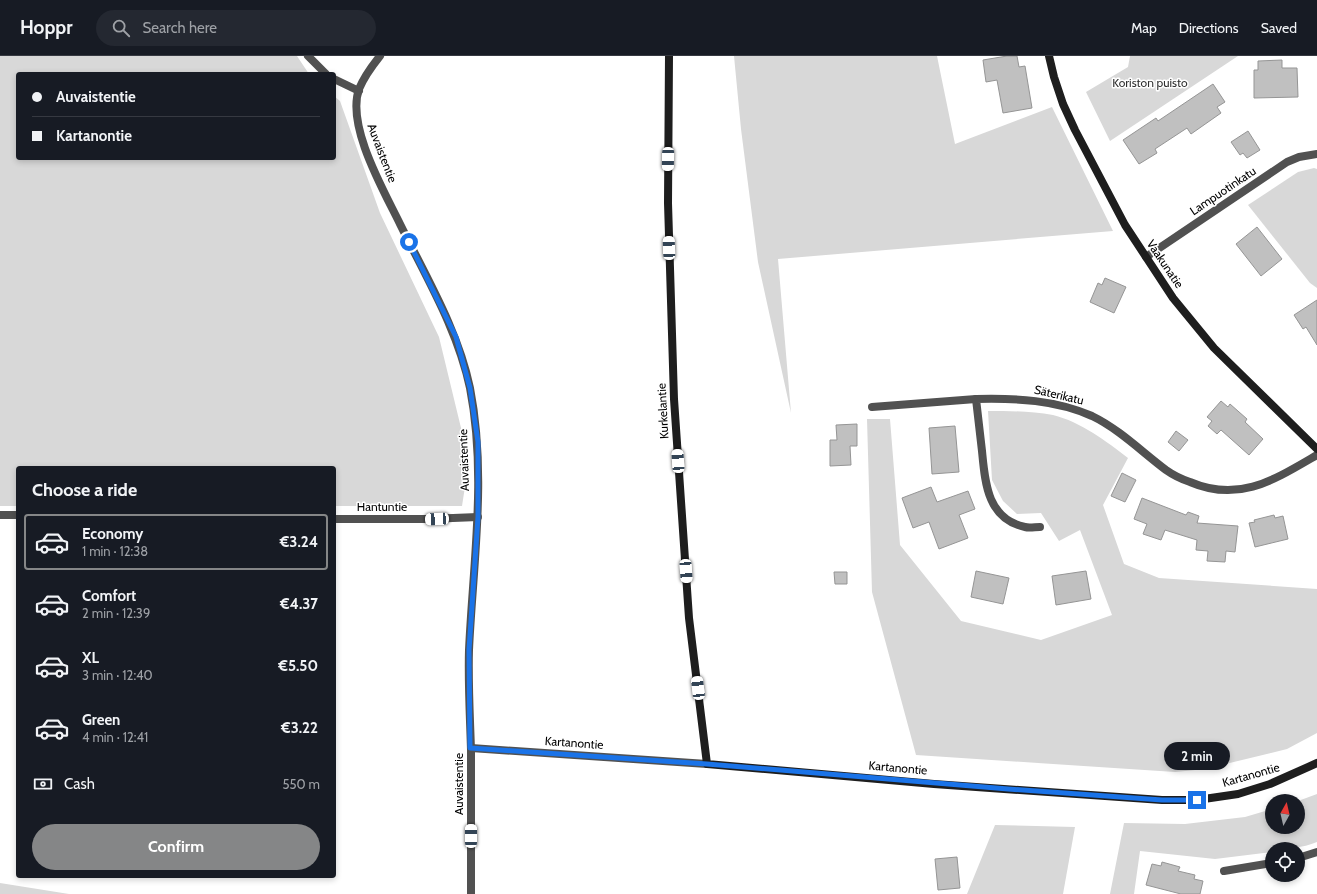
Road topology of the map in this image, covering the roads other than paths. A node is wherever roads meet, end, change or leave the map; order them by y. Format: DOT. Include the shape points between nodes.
graph roads {
  1 [pos="308,56"];
  2 [pos="380,56"];
  3 [pos="669,56"];
  4 [pos="1049,56"];
  5 [pos="324,72"];
  6 [pos="336,80"];
  7 [pos="359,90"];
  8 [pos="1317,154"];
  9 [pos="1146,257"];
  10 [pos="976,399"];
  11 [pos="872,407"];
  12 [pos="1317,449"];
  13 [pos="1317,455"];
  14 [pos="0,515"];
  15 [pos="16,516"];
  16 [pos="478,517"];
  17 [pos="336,519"];
  18 [pos="1040,527"];
  19 [pos="470,748"];
  20 [pos="707,764"];
  21 [pos="1317,764"];
  22 [pos="1317,852"];
  23 [pos="1305,856"];
  24 [pos="1265,864"];
  25 [pos="1224,871"];
  26 [pos="471,894"];
  1 -- 5 [label="street"];
  2 -- 7 [label="street, Auvaistentie"];
  3 -- 20 [label="street, Kurkelantie" via="668,203 674,399 690,618"];
  4 -- 9 [label="street, Vaakunatie" via="1063,104 1075,130 1125,225"];
  6 -- 7 [label="street"];
  7 -- 16 [label="street, Auvaistentie" via="356,113 364,144 381,186 456,337 470,388 478,442"];
  8 -- 9 [label="street, Lampuotinkatu" via="1287,162"];
  9 -- 12 [label="street, Vaakunatie" via="1173,298 1214,348"];
  10 -- 11 [label="street, Säterikatu"];
  10 -- 13 [label="street, Säterikatu" via="1000,398 1045,402 1070,408 1093,417 1116,431 1167,471 1200,486 1216,490 1231,491 1264,483"];
  10 -- 18 [label="street" via="985,478 993,504 1001,515 1012,522 1025,527"];
  14 -- 15 [label="street"];
  16 -- 17 [label="street, Hantuntie"];
  16 -- 19 [label="street, Auvaistentie" via="469,650"];
  19 -- 20 [label="street, Kartanontie"];
  19 -- 26 [label="street, Auvaistentie"];
  20 -- 21 [label="street, Kartanontie" via="1162,800 1197,800 1238,794 1270,784"];
  22 -- 23 [label="street"];
  24 -- 25 [label="street"];
}
